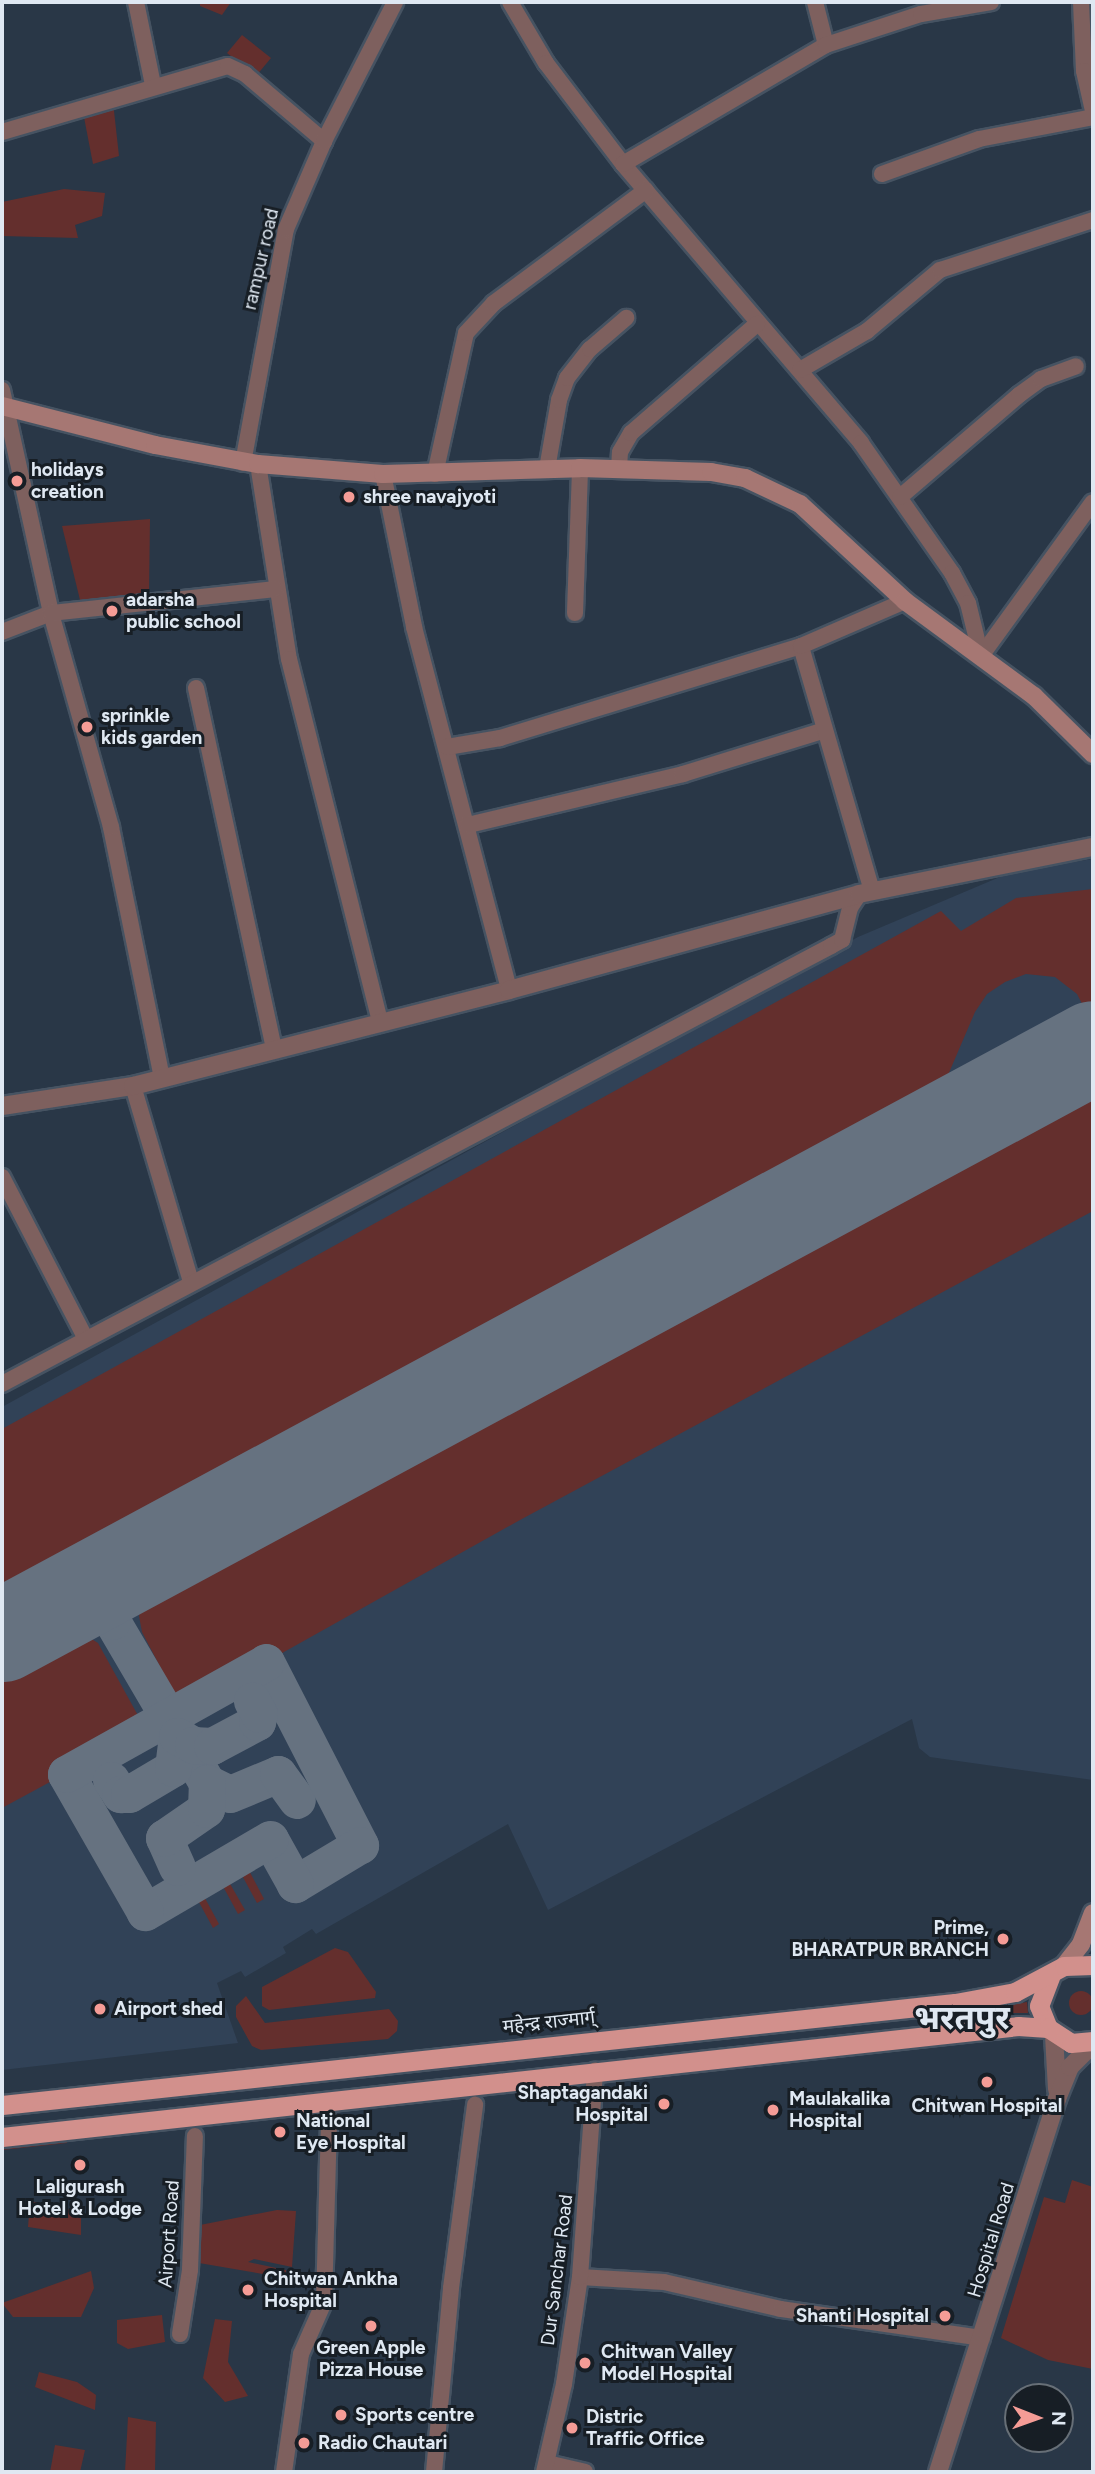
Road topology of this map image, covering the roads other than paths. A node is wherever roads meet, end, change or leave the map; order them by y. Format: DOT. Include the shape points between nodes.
graph roads {
  1 [pos="136,2"];
  2 [pos="396,2"];
  3 [pos="510,2"];
  4 [pos="815,2"];
  5 [pos="991,2"];
  6 [pos="1081,2"];
  7 [pos="922,8"];
  8 [pos="825,45"];
  9 [pos="1089,70"];
  10 [pos="153,85"];
  11 [pos="1093,111"];
  12 [pos="1093,117"];
  13 [pos="2,132"];
  14 [pos="324,141"];
  15 [pos="623,164"];
  16 [pos="882,174"];
  17 [pos="646,190"];
  18 [pos="1093,220"];
  19 [pos="626,318"];
  20 [pos="757,324"];
  21 [pos="1076,366"];
  22 [pos="800,370"];
  23 [pos="3,401"];
  24 [pos="251,463"];
  25 [pos="580,468"];
  26 [pos="547,469"];
  27 [pos="619,470"];
  28 [pos="383,474"];
  29 [pos="435,474"];
  30 [pos="900,498"];
  31 [pos="1093,502"];
  32 [pos="275,589"];
  33 [pos="905,601"];
  34 [pos="51,613"];
  35 [pos="575,613"];
  36 [pos="2,632"];
  37 [pos="801,646"];
  38 [pos="981,656"];
  39 [pos="196,688"];
  40 [pos="822,731"];
  41 [pos="447,747"];
  42 [pos="1093,754"];
  43 [pos="468,825"];
  44 [pos="1093,847"];
  45 [pos="866,892"];
  46 [pos="509,990"];
  47 [pos="380,1022"];
  48 [pos="274,1049"];
  49 [pos="162,1078"];
  50 [pos="133,1086"];
  51 [pos="2,1106"];
  52 [pos="2,1177"];
  53 [pos="191,1282"];
  54 [pos="86,1339"];
  55 [pos="2,1384"];
  56 [pos="1093,1913"];
  57 [pos="1093,1965"];
  58 [pos="1059,1969"];
  59 [pos="1051,2032"];
  60 [pos="1093,2043"];
  61 [pos="596,2071"];
  62 [pos="1057,2099"];
  63 [pos="2,2105"];
  64 [pos="475,2105"];
  65 [pos="328,2121"];
  66 [pos="195,2136"];
  67 [pos="2,2137"];
  68 [pos="580,2277"];
  69 [pos="180,2334"];
  70 [pos="982,2339"];
  71 [pos="545,2467"];
  72 [pos="284,2472"];
  73 [pos="434,2472"];
  74 [pos="585,2472"];
  75 [pos="938,2472"];
  1 -- 10 [label="street"];
  2 -- 14 [label="street, rampur road"];
  3 -- 15 [label="street" via="546,63"];
  4 -- 8 [label="street"];
  5 -- 7 [label="street"];
  6 -- 9 [label="street"];
  7 -- 8 [label="street"];
  8 -- 15 [label="street"];
  9 -- 11 [label="street"];
  10 -- 13 [label="street"];
  10 -- 14 [label="street" via="228,66 245,74"];
  12 -- 16 [label="street" via="979,139"];
  14 -- 24 [label="street, rampur road" via="286,229"];
  15 -- 17 [label="street"];
  17 -- 20 [label="street"];
  17 -- 29 [label="street" via="494,303 466,333"];
  18 -- 22 [label="street" via="940,270 867,331"];
  19 -- 26 [label="street" via="590,349 567,378"];
  20 -- 22 [label="street"];
  20 -- 27 [label="street" via="631,433 620,452"];
  21 -- 30 [label="street" via="1041,379 1019,395"];
  22 -- 30 [label="street"];
  23 -- 24 [label="main road"];
  23 -- 34 [label="street"];
  24 -- 28 [label="main road"];
  24 -- 32 [label="street, rampur road"];
  25 -- 26 [label="main road"];
  25 -- 27 [label="main road"];
  25 -- 35 [label="street"];
  26 -- 29 [label="main road"];
  27 -- 33 [label="main road" via="711,472 774,489 827,526"];
  28 -- 29 [label="main road"];
  28 -- 41 [label="street" via="414,627"];
  30 -- 38 [label="street" via="968,603"];
  31 -- 38 [label="street"];
  32 -- 34 [label="street"];
  32 -- 47 [label="street, rampur road"];
  33 -- 37 [label="street"];
  33 -- 38 [label="main road"];
  34 -- 36 [label="street"];
  34 -- 49 [label="street" via="111,827"];
  37 -- 40 [label="street"];
  37 -- 41 [label="street" via="500,738"];
  38 -- 42 [label="main road" via="1034,696"];
  39 -- 48 [label="street"];
  40 -- 43 [label="street" via="683,774"];
  40 -- 45 [label="street"];
  41 -- 43 [label="street"];
  43 -- 46 [label="street"];
  44 -- 45 [label="street"];
  45 -- 46 [label="street"];
  45 -- 53 [label="street" via="850,908 842,940"];
  46 -- 47 [label="street"];
  47 -- 48 [label="street"];
  48 -- 49 [label="street"];
  49 -- 50 [label="street"];
  50 -- 51 [label="street"];
  50 -- 53 [label="street"];
  52 -- 54 [label="street"];
  53 -- 54 [label="street"];
  54 -- 55 [label="street"];
  56 -- 58 [label="main road" via="1081,1944"];
  57 -- 58 [label="highway, महेन्द्र राज्मार्ग्"];
  58 -- 59 [label="highway" via="1040,1993 1042,2018"];
  58 -- 63 [label="highway, महेन्द्र राज्मार्ग्" via="1015,1992 955,2003"];
  59 -- 60 [label="highway" via="1071,2043"];
  59 -- 61 [label="highway" via="1018,2026"];
  59 -- 62 [label="street, Hospital Road"];
  60 -- 62 [label="street, Hospital Road" via="1070,2067"];
  61 -- 67 [label="highway"];
  61 -- 68 [label="street, Dur Sanchar Road"];
  62 -- 70 [label="street, Hospital Road"];
  64 -- 73 [label="street" via="451,2288"];
  65 -- 72 [label="street" via="324,2302 301,2354"];
  66 -- 69 [label="street, Airport Road" via="190,2270"];
  68 -- 70 [label="street" via="674,2283 780,2309"];
  68 -- 71 [label="street, Dur Sanchar Road"];
  70 -- 75 [label="street, Hospital Road"];
  71 -- 74 [label="street"];
}
